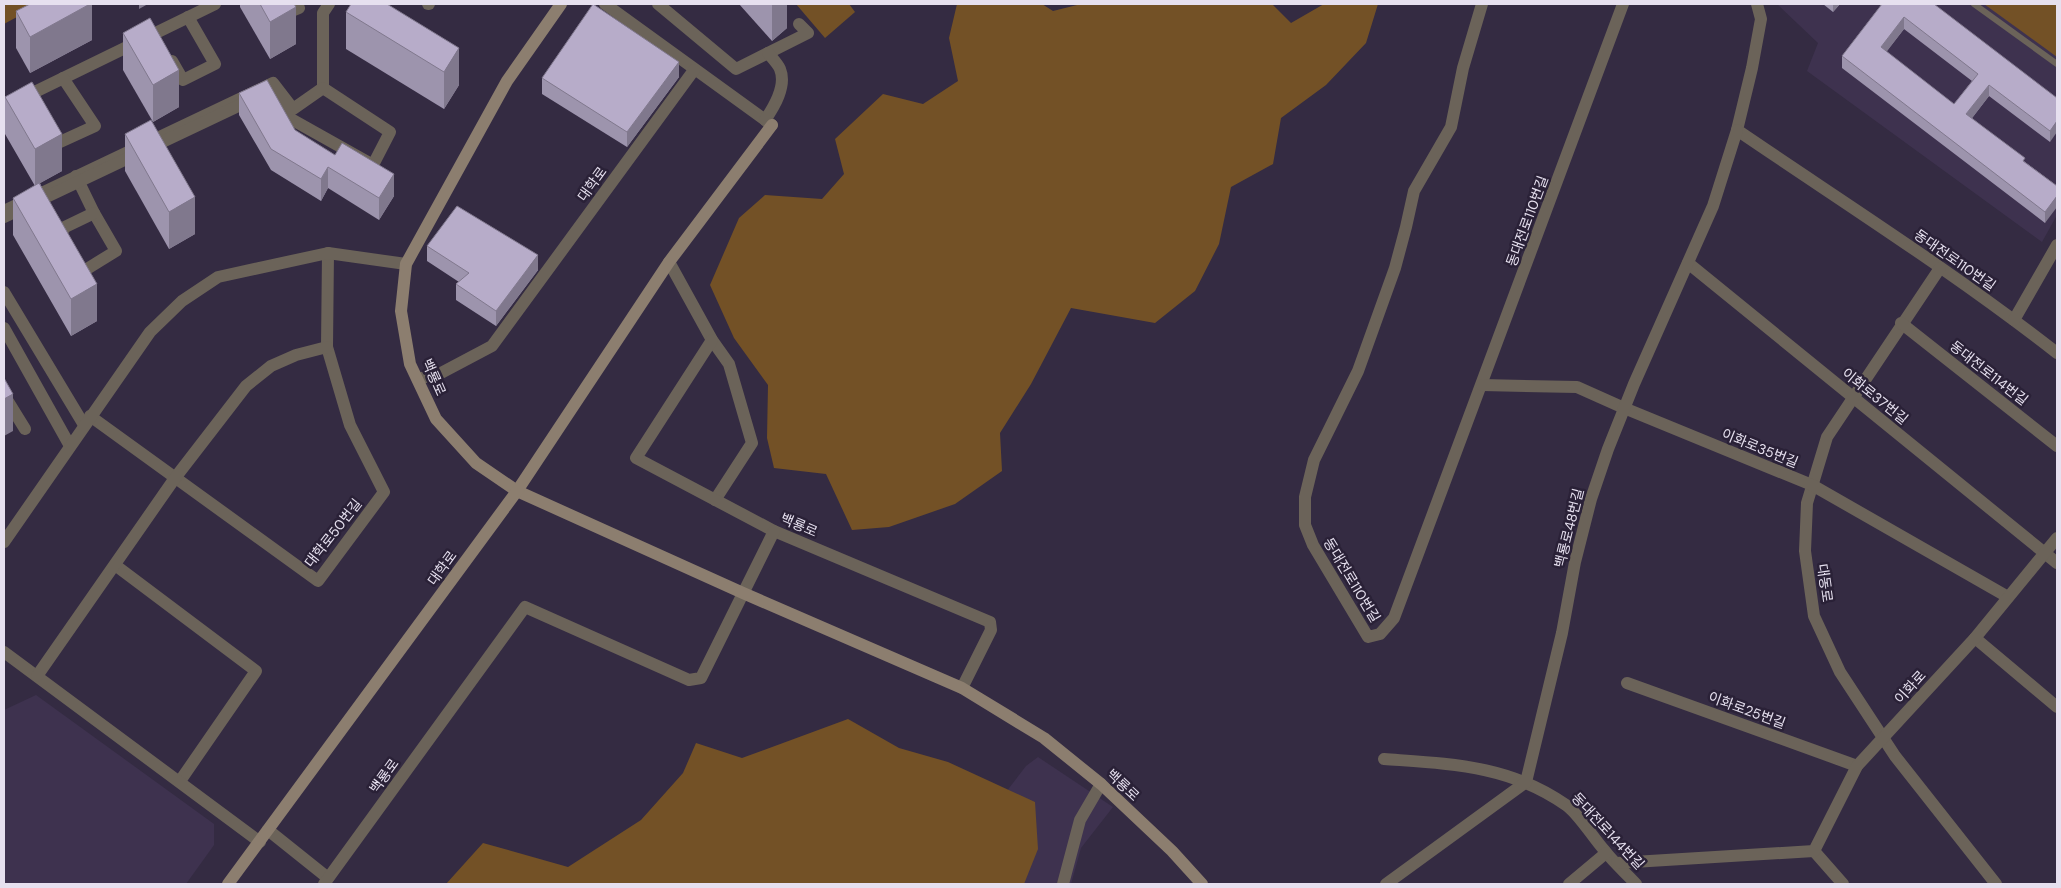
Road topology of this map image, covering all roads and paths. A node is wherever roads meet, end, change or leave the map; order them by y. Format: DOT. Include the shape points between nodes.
graph roads {
  1 [pos="206,4"];
  2 [pos="215,4"];
  3 [pos="281,4"];
  4 [pos="296,4"];
  5 [pos="329,4"];
  6 [pos="561,4"];
  7 [pos="605,4"];
  8 [pos="658,4"];
  9 [pos="1482,4"];
  10 [pos="1623,4"];
  11 [pos="1757,4"];
  12 [pos="1974,4"];
  13 [pos="188,17"];
  14 [pos="799,24"];
  15 [pos="160,41"];
  16 [pos="768,53"];
  17 [pos="2057,64"];
  18 [pos="694,70"];
  19 [pos="63,78"];
  20 [pos="323,88"];
  21 [pos="4,103"];
  22 [pos="4,107"];
  23 [pos="44,119"];
  24 [pos="768,123"];
  25 [pos="1736,130"];
  26 [pos="77,178"];
  27 [pos="4,211"];
  28 [pos="94,213"];
  29 [pos="4,217"];
  30 [pos="2057,245"];
  31 [pos="328,253"];
  32 [pos="669,262"];
  33 [pos="1688,263"];
  34 [pos="406,264"];
  35 [pos="1940,268"];
  36 [pos="4,292"];
  37 [pos="2014,320"];
  38 [pos="1901,323"];
  39 [pos="4,328"];
  40 [pos="712,340"];
  41 [pos="327,346"];
  42 [pos="2057,354"];
  43 [pos="418,379"];
  44 [pos="1482,385"];
  45 [pos="4,395"];
  46 [pos="1853,398"];
  47 [pos="1624,408"];
  48 [pos="87,421"];
  49 [pos="25,429"];
  50 [pos="70,446"];
  51 [pos="2057,446"];
  52 [pos="175,478"];
  53 [pos="1812,485"];
  54 [pos="517,491"];
  55 [pos="716,500"];
  56 [pos="774,531"];
  57 [pos="2057,538"];
  58 [pos="4,542"];
  59 [pos="2044,553"];
  60 [pos="2057,563"];
  61 [pos="115,565"];
  62 [pos="743,593"];
  63 [pos="2008,597"];
  64 [pos="1975,638"];
  65 [pos="4,652"];
  66 [pos="37,676"];
  67 [pos="1628,683"];
  68 [pos="962,688"];
  69 [pos="2057,708"];
  70 [pos="1883,739"];
  71 [pos="1384,759"];
  72 [pos="1856,766"];
  73 [pos="180,781"];
  74 [pos="1526,782"];
  75 [pos="1101,784"];
  76 [pos="268,830"];
  77 [pos="260,842"];
  78 [pos="1814,851"];
  79 [pos="1606,853"];
  80 [pos="1617,863"];
  81 [pos="326,881"];
  82 [pos="228,884"];
  83 [pos="1063,884"];
  84 [pos="1202,884"];
  85 [pos="1386,884"];
  86 [pos="1570,884"];
  87 [pos="1636,884"];
  88 [pos="1843,884"];
  89 [pos="1996,884"];
  1 -- 21 [label="street"];
  2 -- 13 [label="street"];
  3 -- 4 [label="street" via="287,13 299,8"];
  5 -- 20 [label="street" via="323,13"];
  6 -- 34 [label="main road, 백룡로" via="506,81"];
  7 -- 18 [label="street"];
  8 -- 16 [label="street" via="736,69"];
  9 -- 44 [label="street, 동대전로110번길" via="1463,68 1451,127 1414,191 1394,268 1358,371 1314,460 1305,497 1304,525 1313,545 1368,637 1380,634 1394,618"];
  10 -- 44 [label="street, 동대전로110번길"];
  11 -- 25 [label="street" via="1761,19"];
  12 -- 17 [label="lane"];
  13 -- 15 [label="street"];
  13 -- 15 [label="street" via="216,64 183,80"];
  14 -- 16 [label="street" via="808,34"];
  15 -- 19 [label="street"];
  16 -- 24 [label="street" via="780,70 781,90"];
  18 -- 24 [label="street"];
  18 -- 43 [label="street, 대학로" via="492,346 440,373"];
  19 -- 22 [label="street" via="30,100"];
  19 -- 23 [label="street" via="95,126 60,142"];
  20 -- 26 [label="street" via="293,109 273,83"];
  20 -- 26 [label="street" via="390,132 372,165 291,119 268,92"];
  24 -- 32 [label="main road, 대학로"];
  25 -- 33 [label="street, 백룡로48번길" via="1713,206"];
  25 -- 35 [label="street, 동대전로110번길"];
  26 -- 27 [label="street"];
  26 -- 28 [label="street"];
  26 -- 29 [label="street"];
  28 -- 28 [label="street" via="65,227 61,234 82,272 116,250"];
  30 -- 37 [label="street"];
  31 -- 34 [label="street"];
  31 -- 41 [label="street, 대학로50번길"];
  31 -- 48 [label="street" via="218,277 182,301 150,332"];
  32 -- 40 [label="street"];
  32 -- 54 [label="main road, 대학로"];
  33 -- 46 [label="street, 이화로37번길"];
  33 -- 47 [label="street, 백룡로48번길"];
  34 -- 43 [label="main road, 백룡로" via="401,311 410,364"];
  35 -- 37 [label="street, 동대전로110번길"];
  35 -- 38 [label="street, 대동로"];
  36 -- 48 [label="street"];
  37 -- 42 [label="street, 동대전로110번길"];
  38 -- 46 [label="street, 대동로"];
  38 -- 51 [label="street, 동대전로114번길"];
  39 -- 50 [label="street"];
  40 -- 55 [label="street" via="729,364 752,443"];
  40 -- 55 [label="street, 백룡로" via="636,458"];
  41 -- 52 [label="street" via="271,366 246,386"];
  41 -- 52 [label="street, 대학로50번길" via="350,425 384,492 318,580"];
  43 -- 54 [label="main road, 백룡로" via="436,419 476,463"];
  44 -- 47 [label="street, 이화로35번길" via="1577,387"];
  45 -- 49 [label="street"];
  46 -- 53 [label="street, 대동로" via="1827,437"];
  46 -- 59 [label="street, 이화로37번길"];
  47 -- 53 [label="street, 이화로35번길"];
  47 -- 74 [label="street, 백룡로48번길" via="1591,499"];
  48 -- 50 [label="street"];
  48 -- 52 [label="street, 대학로50번길"];
  50 -- 58 [label="street"];
  52 -- 61 [label="street"];
  53 -- 63 [label="street, 이화로35번길"];
  53 -- 70 [label="street, 대동로" via="1807,503 1805,551 1814,616 1840,672"];
  54 -- 62 [label="main road, 백룡로"];
  54 -- 76 [label="main road, 대학로"];
  55 -- 56 [label="street, 백룡로"];
  56 -- 62 [label="street"];
  56 -- 68 [label="street, 백룡로" via="990,622 991,630"];
  57 -- 59 [label="street, 이화로"];
  59 -- 60 [label="street"];
  59 -- 63 [label="street, 이화로"];
  61 -- 66 [label="street"];
  61 -- 73 [label="street" via="256,671"];
  62 -- 68 [label="main road, 백룡로"];
  62 -- 81 [label="street, 백룡로" via="702,678 689,680 525,607"];
  63 -- 64 [label="street, 이화로"];
  64 -- 69 [label="street"];
  64 -- 70 [label="street, 이화로"];
  65 -- 66 [label="street"];
  66 -- 73 [label="street"];
  67 -- 72 [label="street, 이화로25번길"];
  68 -- 75 [label="main road, 백룡로" via="1044,738"];
  70 -- 72 [label="street, 이화로"];
  70 -- 89 [label="street, 대동로"];
  71 -- 74 [label="street, 동대전로144번길" via="1479,767"];
  72 -- 78 [label="street, 이화로"];
  73 -- 77 [label="street"];
  74 -- 79 [label="street, 동대전로144번길" via="1567,806"];
  74 -- 85 [label="street"];
  75 -- 83 [label="street" via="1080,820"];
  75 -- 84 [label="main road, 백룡로"];
  76 -- 77 [label="main road, 대학로"];
  76 -- 81 [label="street"];
  77 -- 82 [label="main road, 대학로"];
  78 -- 80 [label="street"];
  78 -- 88 [label="street"];
  79 -- 80 [label="street, 동대전로144번길"];
  79 -- 86 [label="street"];
  80 -- 87 [label="street, 동대전로144번길"];
}
